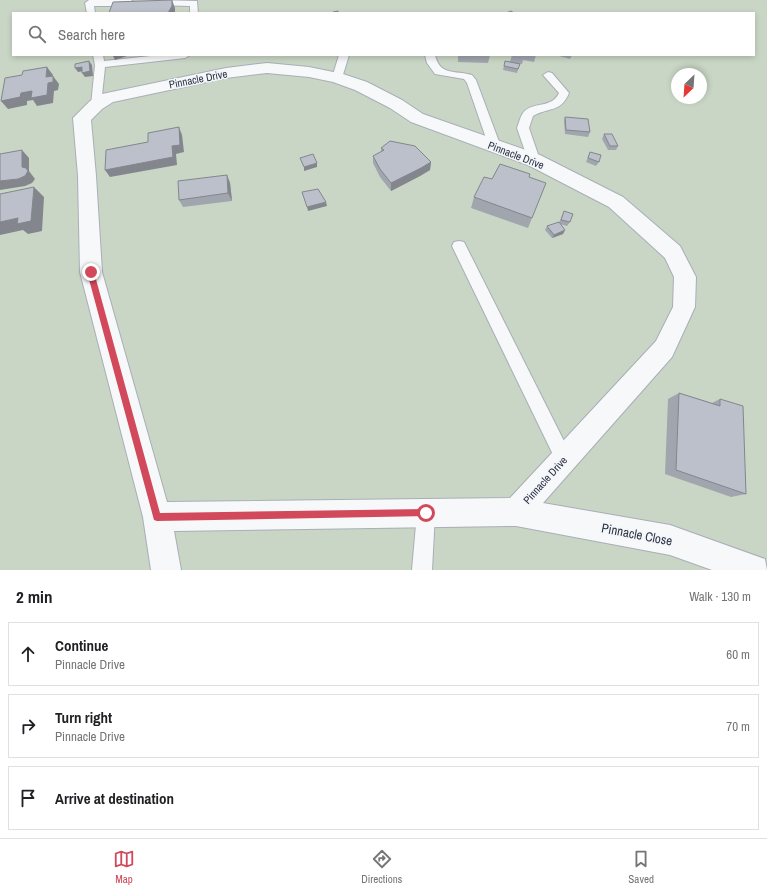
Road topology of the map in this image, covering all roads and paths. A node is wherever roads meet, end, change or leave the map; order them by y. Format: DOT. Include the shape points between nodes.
graph roads {
  1 [pos="91,12"];
  2 [pos="194,12"];
  3 [pos="169,56"];
  4 [pos="344,56"];
  5 [pos="430,56"];
  6 [pos="99,60"];
  7 [pos="548,75"];
  8 [pos="337,78"];
  9 [pos="96,105"];
  10 [pos="495,147"];
  11 [pos="534,160"];
  12 [pos="459,246"];
  13 [pos="564,459"];
  14 [pos="516,512"];
  15 [pos="426,513"];
  16 [pos="157,517"];
  17 [pos="166,570"];
  18 [pos="422,570"];
  19 [pos="754,570"];
  1 -- 2 [label="lane" via="89,3 194,3"];
  3 -- 6 [label="lane"];
  4 -- 8 [label="lane"];
  5 -- 10 [label="lane" via="436,71 468,77 472,82"];
  6 -- 9 [label="lane"];
  7 -- 11 [label="lane" via="564,93 555,105 528,114 523,128"];
  8 -- 9 [label="street, Pinnacle Drive" via="267,68 226,73 108,98"];
  8 -- 10 [label="street, Pinnacle Drive" via="361,86 417,118"];
  9 -- 16 [label="street, Pinnacle Drive" via="82,118 91,272"];
  10 -- 11 [label="street, Pinnacle Drive"];
  11 -- 13 [label="street, Pinnacle Drive" via="616,202 673,252 685,277 684,307 664,349"];
  12 -- 13 [label="lane"];
  13 -- 14 [label="street, Pinnacle Drive"];
  14 -- 15 [label="street, Pinnacle Drive"];
  14 -- 19 [label="street, Pinnacle Close" via="670,540"];
  15 -- 16 [label="street, Pinnacle Drive"];
  15 -- 18 [label="lane"];
  16 -- 17 [label="street, Pinnacle Drive"];
}
